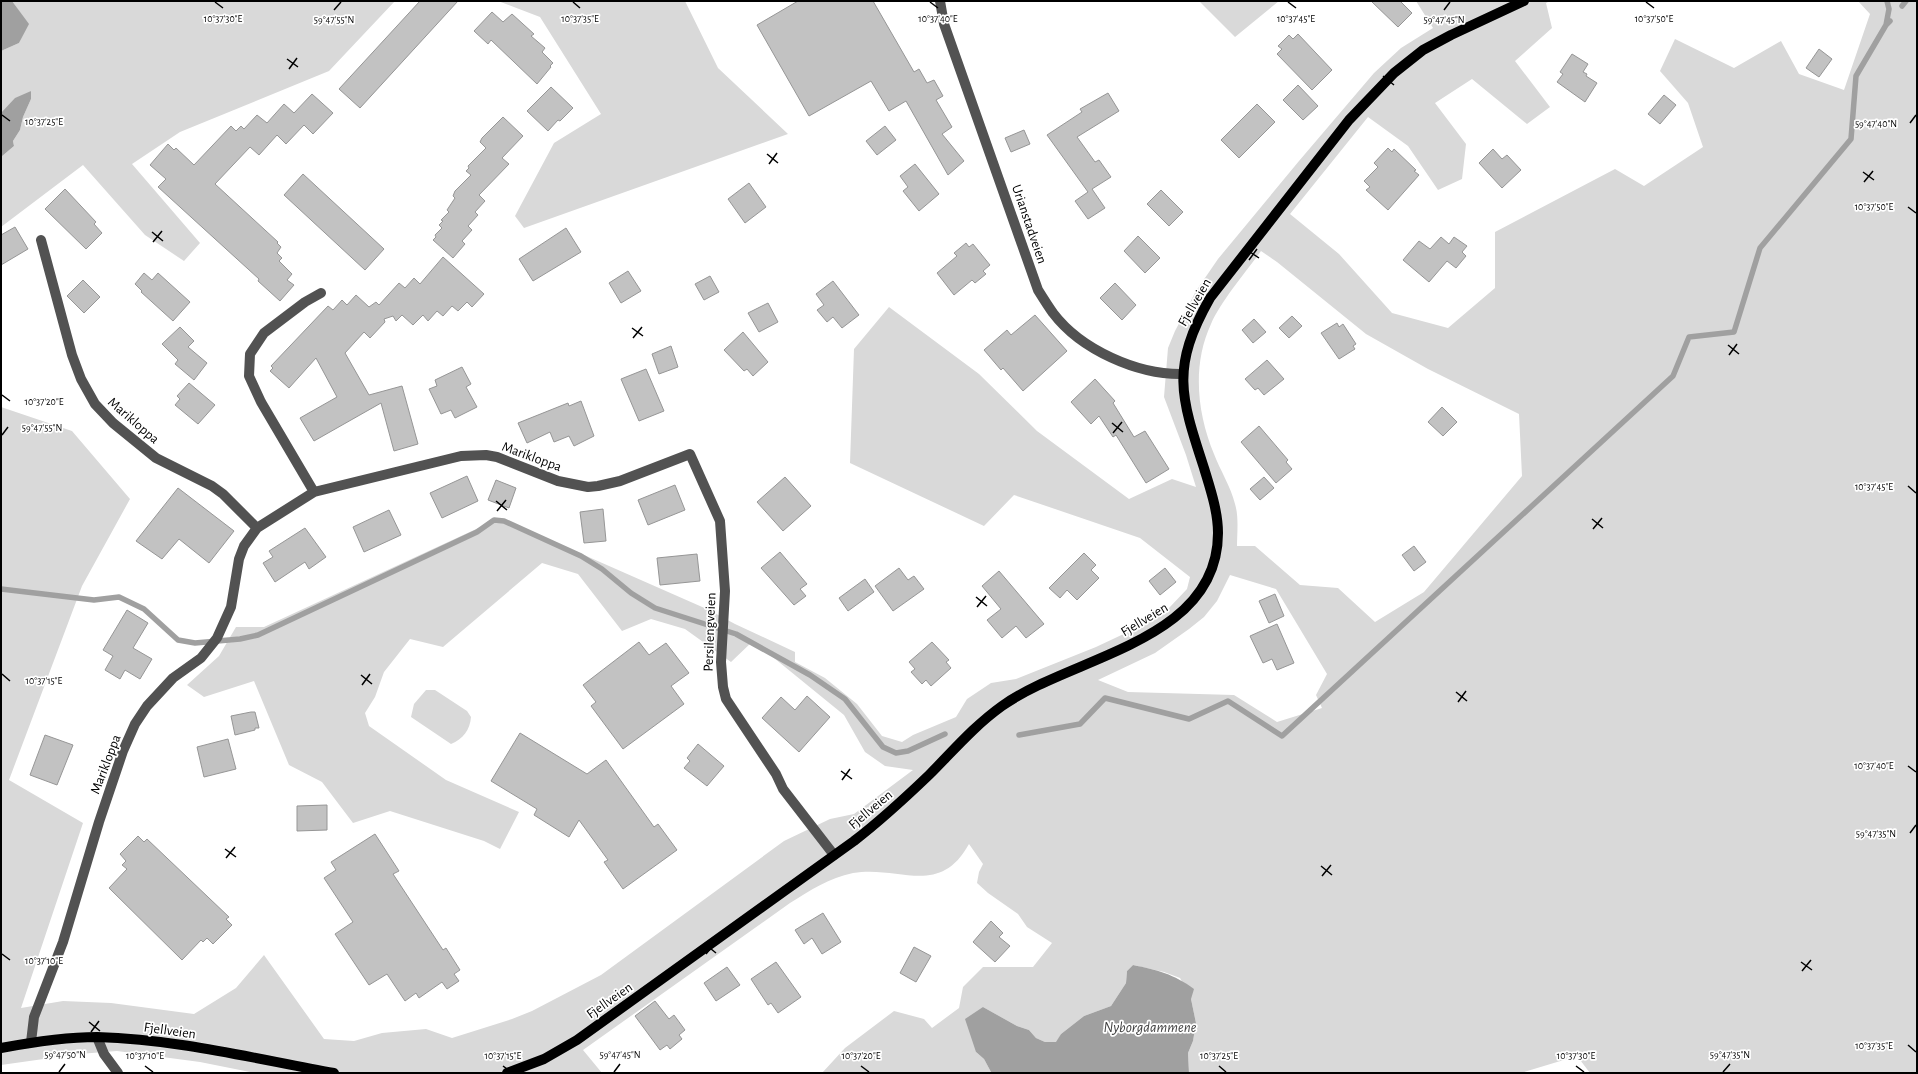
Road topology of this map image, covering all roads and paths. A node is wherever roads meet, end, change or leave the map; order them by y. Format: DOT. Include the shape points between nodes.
graph roads {
  1 [pos="940,1"];
  2 [pos="1524,1"];
  3 [pos="41,240"];
  4 [pos="321,293"];
  5 [pos="1183,374"];
  6 [pos="690,454"];
  7 [pos="314,492"];
  8 [pos="257,528"];
  9 [pos="834,855"];
  10 [pos="97,1037"];
  11 [pos="31,1042"];
  12 [pos="1,1048"];
  13 [pos="118,1073"];
  14 [pos="334,1073"];
  15 [pos="507,1073"];
  1 -- 5 [label="street, Urianstadveien" via="944,24 1038,290 1054,314 1072,332 1100,352 1147,371"];
  2 -- 5 [label="main road, Fjellveien" via="1423,50 1372,94 1210,298 1187,345"];
  3 -- 8 [label="street, Marikloppa" via="72,355 81,379 95,404 113,423 156,458 223,494"];
  4 -- 7 [label="street" via="264,333 250,354 249,361 249,376 261,402"];
  5 -- 9 [label="main road, Fjellveien" via="1186,409 1212,496 1218,533 1213,567 1204,586 1193,601 1163,628 1048,679 1002,706 968,735 890,811"];
  6 -- 7 [label="street, Marikloppa" via="620,481 598,486 558,481 497,457 474,455 436,461"];
  6 -- 9 [label="street, Persilengveien" via="720,521 725,591 721,678 726,699 776,774 783,789"];
  7 -- 8 [label="street, Marikloppa"];
  8 -- 11 [label="street, Marikloppa" via="244,546 230,607 209,650 173,678 146,706 129,737 111,782 63,942 34,1017"];
  9 -- 15 [label="main road, Fjellveien" via="577,1040 544,1059"];
  10 -- 11 [label="main road, Fjellveien"];
  10 -- 13 [label="street" via="104,1054"];
  10 -- 14 [label="main road, Fjellveien" via="188,1046"];
  11 -- 12 [label="main road, Fjellveien"];
}
